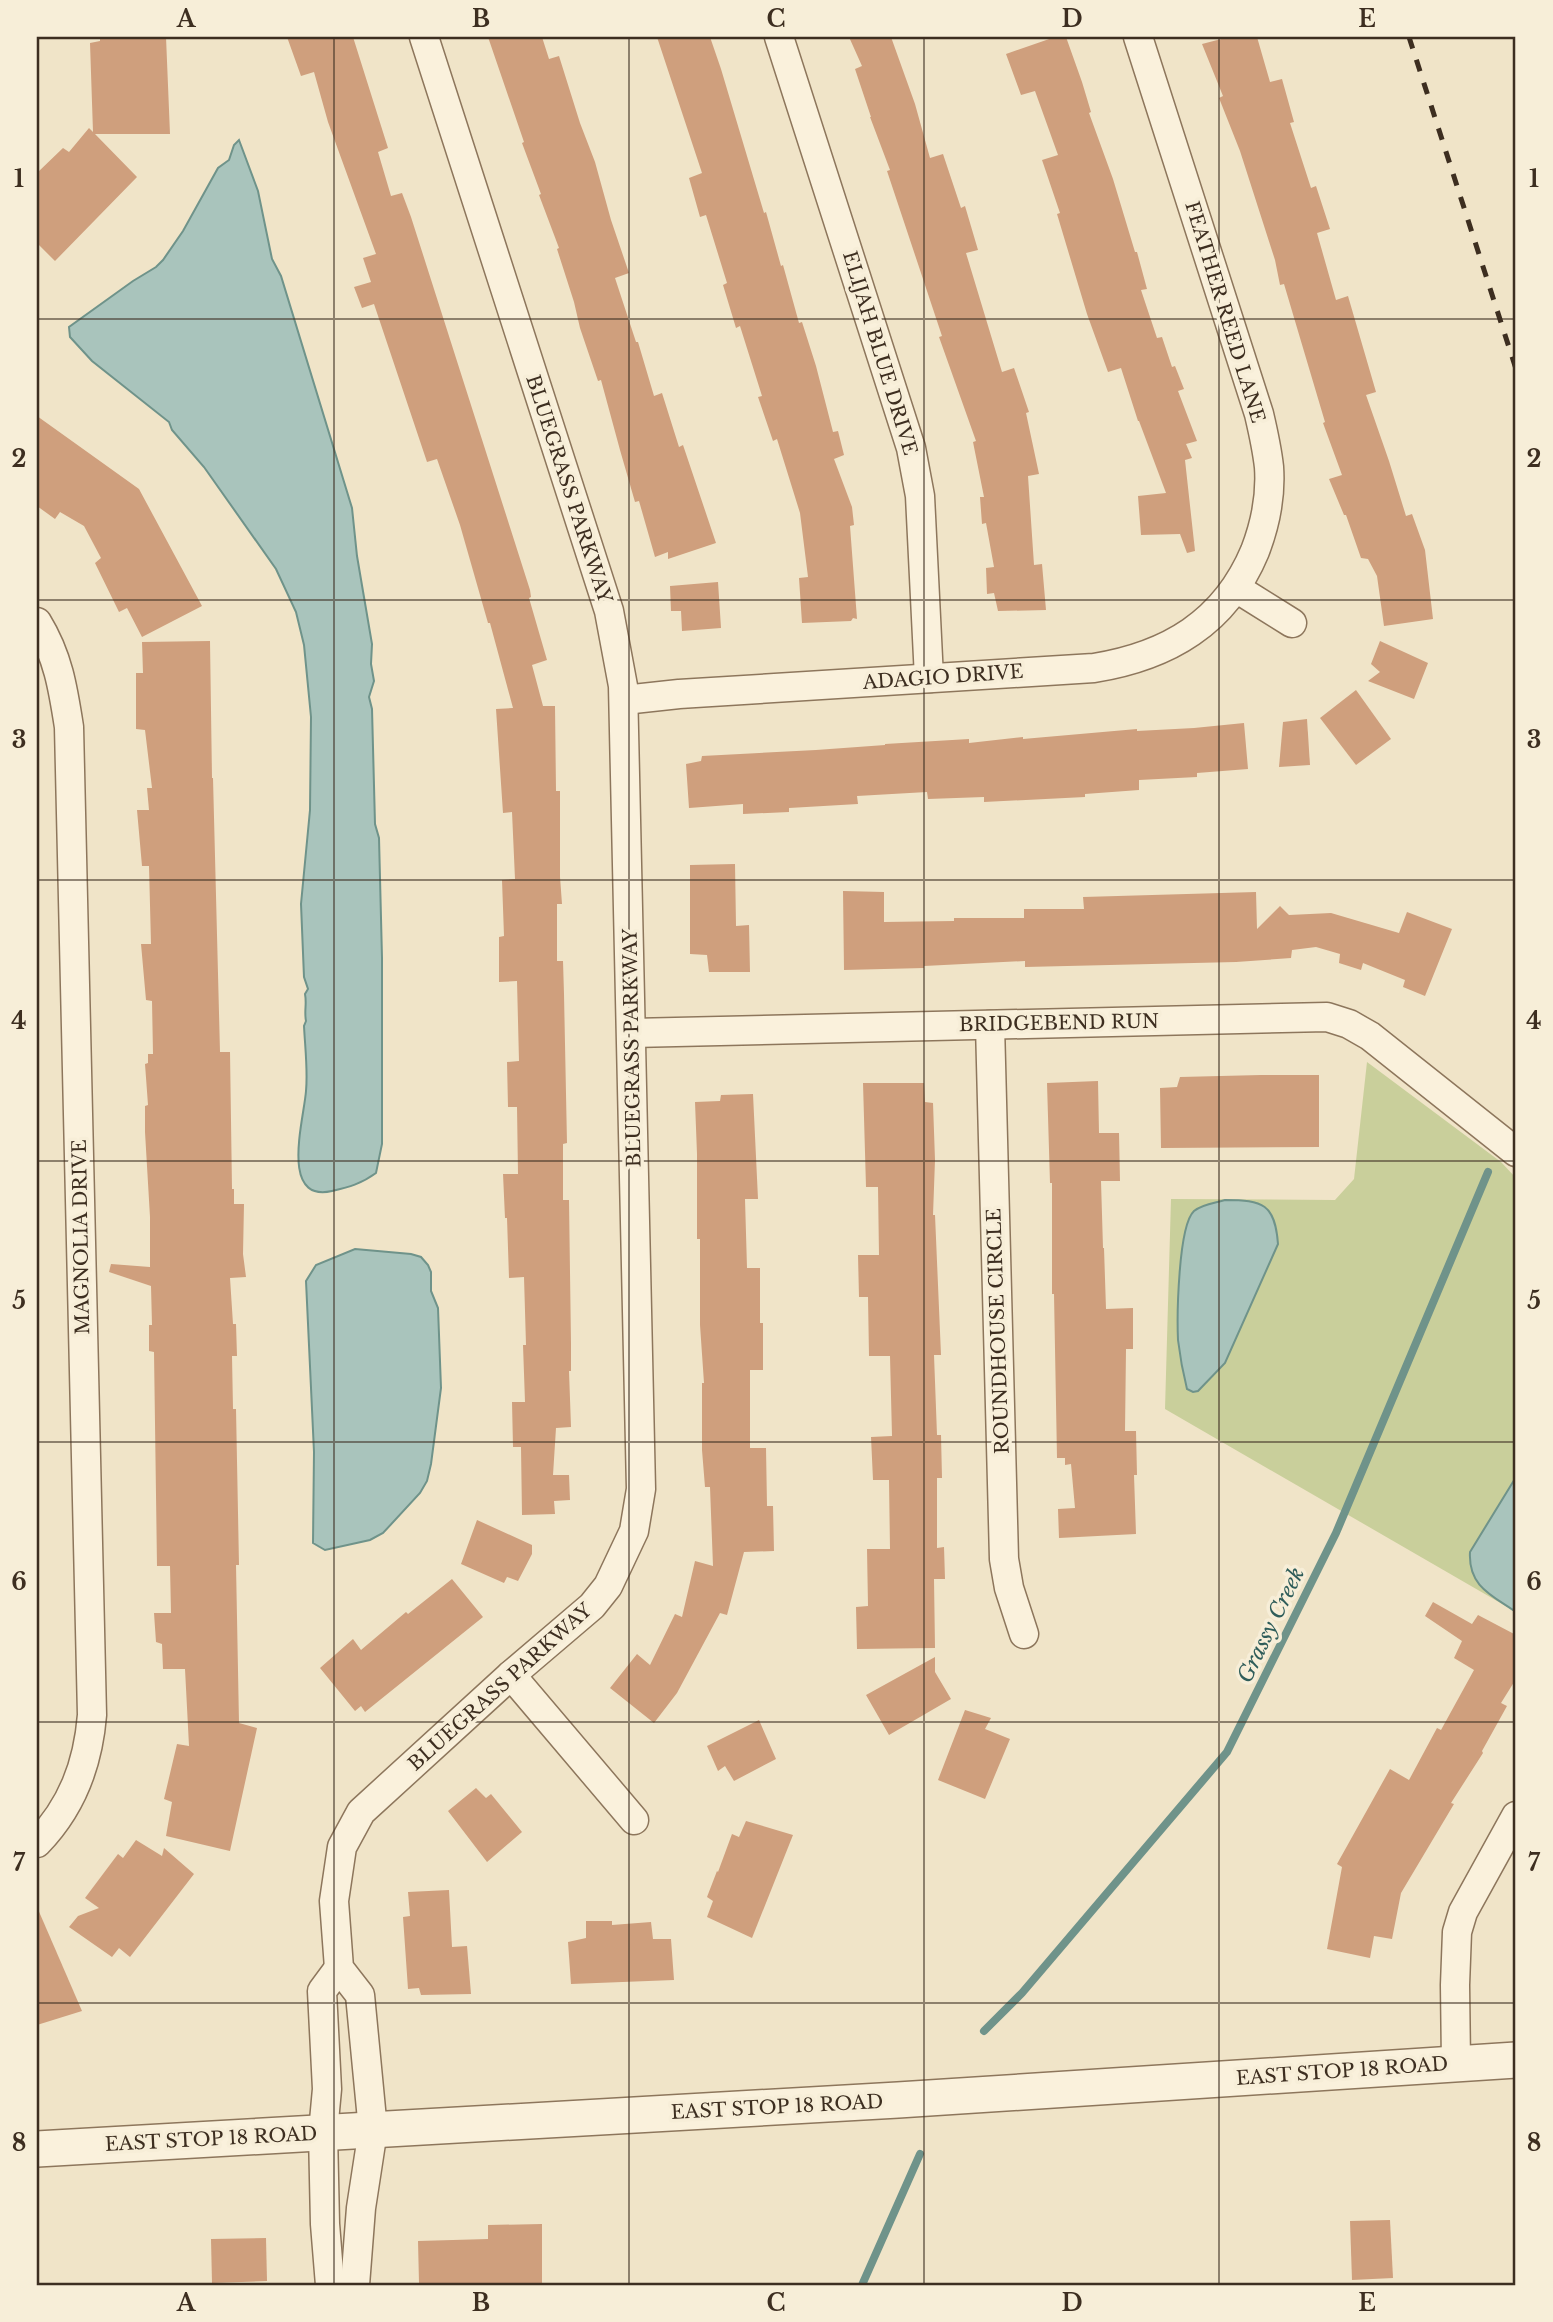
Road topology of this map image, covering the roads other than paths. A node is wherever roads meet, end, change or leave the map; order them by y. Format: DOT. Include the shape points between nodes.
graph roads {
  1 [pos="424,37"];
  2 [pos="779,37"];
  3 [pos="1138,37"];
  4 [pos="1236,588"];
  5 [pos="37,622"];
  6 [pos="1292,623"];
  7 [pos="929,678"];
  8 [pos="624,701"];
  9 [pos="990,1025"];
  10 [pos="632,1033"];
  11 [pos="1516,1153"];
  12 [pos="1024,1634"];
  13 [pos="511,1675"];
  14 [pos="1516,1816"];
  15 [pos="634,1820"];
  16 [pos="37,1843"];
  17 [pos="339,1968"];
  18 [pos="1516,2060"];
  19 [pos="1456,2063"];
  20 [pos="373,2130"];
  21 [pos="323,2132"];
  22 [pos="37,2149"];
  23 [pos="330,2285"];
  24 [pos="355,2285"];
  1 -- 8 [label="street, BLUEGRASS PARKWAY" via="609,611"];
  2 -- 7 [label="street, ELIJAH BLUE DRIVE" via="911,448 920,496"];
  3 -- 4 [label="street, FEATHER REED LANE" via="1265,445 1269,468 1265,522"];
  4 -- 6 [label="street"];
  4 -- 7 [label="street, ADAGIO DRIVE" via="1205,624 1164,648 1118,664"];
  5 -- 16 [label="street, MAGNOLIA DRIVE" via="62,682 69,727 92,1715 85,1763 75,1789"];
  7 -- 8 [label="street, ADAGIO DRIVE"];
  8 -- 10 [label="street, BLUEGRASS PARKWAY"];
  9 -- 10 [label="street, BRIDGEBEND RUN"];
  9 -- 11 [label="street, BRIDGEBEND RUN" via="1327,1017 1370,1036"];
  9 -- 12 [label="street, ROUNDHOUSE CIRCLE" via="1004,1559"];
  10 -- 13 [label="street, BLUEGRASS PARKWAY" via="639,1510 608,1586 592,1606"];
  13 -- 15 [label="street"];
  13 -- 17 [label="street, BLUEGRASS PARKWAY" via="361,1812 342,1847 334,1901"];
  14 -- 19 [label="street" via="1463,1912 1457,1932"];
  17 -- 20 [label="street" via="360,1995"];
  17 -- 21 [label="street" via="322,1991 327,2089"];
  18 -- 19 [label="street, EAST STOP 18 ROAD"];
  19 -- 20 [label="street, EAST STOP 18 ROAD"];
  20 -- 21 [label="street, EAST STOP 18 ROAD"];
  20 -- 24 [label="street"];
  21 -- 22 [label="street, EAST STOP 18 ROAD"];
  21 -- 23 [label="street"];
}
